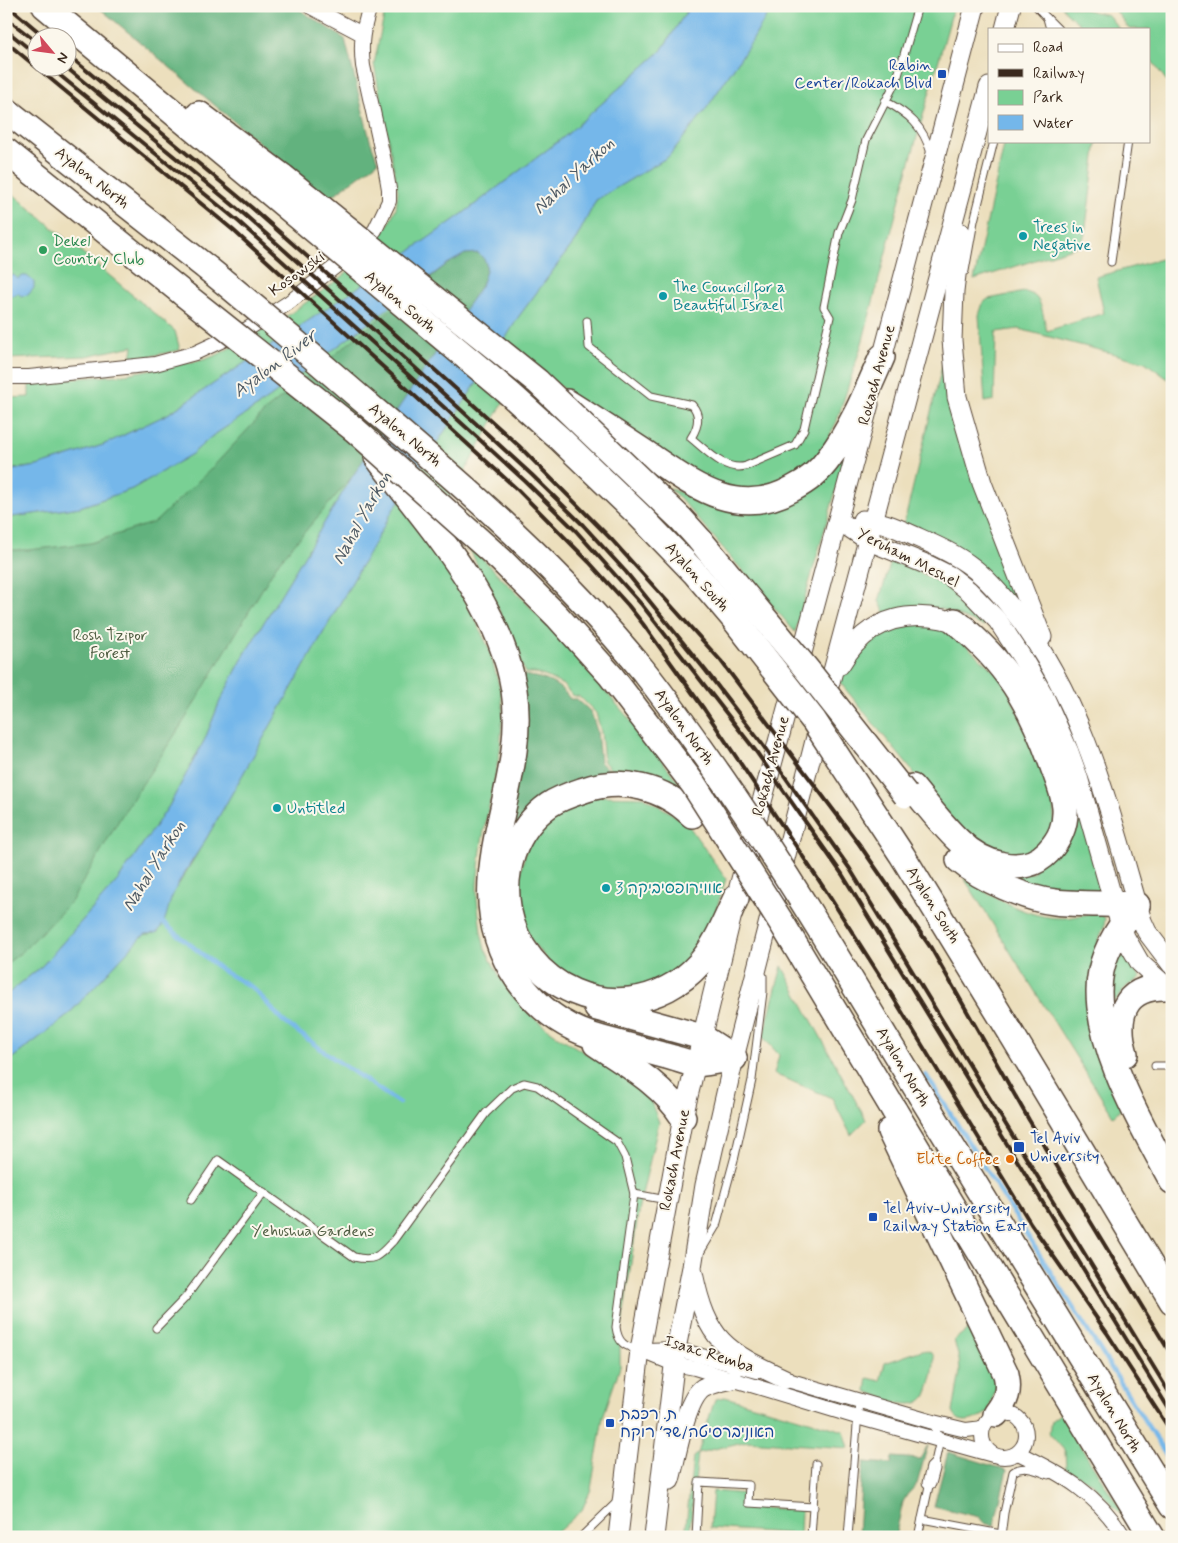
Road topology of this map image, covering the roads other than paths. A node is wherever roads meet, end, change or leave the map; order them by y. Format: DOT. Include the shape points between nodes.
graph roads {
  1 [pos="46,6"];
  2 [pos="50,6"];
  3 [pos="309,6"];
  4 [pos="370,6"];
  5 [pos="918,6"];
  6 [pos="975,6"];
  7 [pos="1011,6"];
  8 [pos="1036,6"];
  9 [pos="1047,18"];
  10 [pos="1005,28"];
  11 [pos="1050,28"];
  12 [pos="1057,28"];
  13 [pos="362,34"];
  14 [pos="988,91"];
  15 [pos="885,101"];
  16 [pos="6,110"];
  17 [pos="994,142"];
  18 [pos="1128,142"];
  19 [pos="6,151"];
  20 [pos="934,163"];
  21 [pos="969,164"];
  22 [pos="276,185"];
  23 [pos="1111,262"];
  24 [pos="964,281"];
  25 [pos="961,310"];
  26 [pos="587,321"];
  27 [pos="882,357"];
  28 [pos="6,377"];
  29 [pos="538,382"];
  30 [pos="355,430"];
  31 [pos="972,453"];
  32 [pos="838,520"];
  33 [pos="874,520"];
  34 [pos="869,541"];
  35 [pos="955,621"];
  36 [pos="1055,671"];
  37 [pos="829,686"];
  38 [pos="1043,694"];
  39 [pos="908,791"];
  40 [pos="736,898"];
  41 [pos="1124,911"];
  42 [pos="520,942"];
  43 [pos="762,948"];
  44 [pos="1170,981"];
  45 [pos="822,990"];
  46 [pos="560,1021"];
  47 [pos="702,1037"];
  48 [pos="734,1058"];
  49 [pos="696,1064"];
  50 [pos="1155,1066"];
  51 [pos="1172,1066"];
  52 [pos="889,1113"];
  53 [pos="683,1117"];
  54 [pos="1151,1143"];
  55 [pos="1172,1181"];
  56 [pos="264,1192"];
  57 [pos="634,1194"];
  58 [pos="191,1200"];
  59 [pos="667,1200"];
  60 [pos="692,1267"];
  61 [pos="1172,1301"];
  62 [pos="156,1328"];
  63 [pos="640,1350"];
  64 [pos="675,1356"];
  65 [pos="733,1379"];
  66 [pos="785,1379"];
  67 [pos="859,1401"];
  68 [pos="857,1417"];
  69 [pos="990,1421"];
  70 [pos="933,1422"];
  71 [pos="935,1438"];
  72 [pos="1018,1453"];
  73 [pos="993,1455"];
  74 [pos="816,1464"];
  75 [pos="621,1498"];
  76 [pos="1172,1506"];
  77 [pos="814,1507"];
  78 [pos="1104,1509"];
  79 [pos="922,1519"];
  80 [pos="1001,1535"];
  81 [pos="696,1536"];
  82 [pos="581,1537"];
  83 [pos="618,1537"];
  84 [pos="654,1537"];
  85 [pos="723,1537"];
  86 [pos="811,1537"];
  87 [pos="848,1537"];
  88 [pos="918,1537"];
  89 [pos="1124,1537"];
  90 [pos="1152,1537"];
  1 -- 22 [label="highway, Ayalon South"];
  2 -- 22 [label="highway" via="252,152"];
  3 -- 13 [label="street"];
  4 -- 13 [label="street, Kosowski"];
  5 -- 15 [label="lane" via="897,79"];
  6 -- 20 [label="main road, Rokach Avenue"];
  7 -- 10 [label="main road"];
  8 -- 9 [label="lane"];
  9 -- 11 [label="lane"];
  9 -- 12 [label="lane"];
  13 -- 28 [label="street, Kosowski" via="363,66 385,166 389,201 375,230 357,250 288,303 249,328 195,353 155,364"];
  14 -- 21 [label="main road"];
  15 -- 20 [label="lane" via="904,111 916,123 927,139"];
  15 -- 26 [label="lane" via="866,140 852,200 838,233 824,307 830,316 804,429 795,445 740,468 728,466 691,438 697,429 696,409 692,405 651,396 589,347"];
  16 -- 76 [label="highway, Ayalon North, bridge" via="207,268 445,469 613,634 676,714 810,913"];
  17 -- 24 [label="lane" via="974,222"];
  18 -- 23 [label="lane"];
  19 -- 30 [label="highway, bridge"];
  20 -- 27 [label="main road, Rokach Avenue"];
  21 -- 31 [label="main road" via="954,292 952,340 957,397"];
  21 -- 33 [label="main road"];
  22 -- 29 [label="highway, bridge"];
  22 -- 61 [label="highway, Ayalon South, bridge" via="524,407 639,515 734,619 814,721 902,855"];
  25 -- 31 [label="lane" via="960,385"];
  27 -- 29 [label="highway, bridge" via="836,449 818,470 795,488 773,498 746,502 705,491"];
  27 -- 32 [label="main road, Rokach Avenue"];
  29 -- 39 [label="highway, bridge" via="699,539"];
  30 -- 45 [label="highway, bridge" via="501,560 611,676 694,785"];
  30 -- 46 [label="highway, bridge" via="469,580 487,610 502,648 516,709 512,765 492,868 490,898 494,930 503,956 522,986"];
  31 -- 36 [label="main road"];
  32 -- 33 [label="main road, Yeruham Meshel"];
  32 -- 34 [label="main road, Yeruham Meshel"];
  32 -- 40 [label="main road, Rokach Avenue"];
  33 -- 34 [label="main road"];
  33 -- 36 [label="main road, Yeruham Meshel" via="944,550 971,566 1008,603"];
  34 -- 37 [label="main road"];
  34 -- 38 [label="main road, Yeruham Meshel" via="928,565 969,591 998,621"];
  35 -- 37 [label="main road" via="918,615 874,628 848,651"];
  35 -- 38 [label="main road" via="980,631 999,645"];
  35 -- 39 [label="highway" via="998,662 1028,706 1060,788 1065,806 1063,830 1056,843 1035,862 1012,867 1000,864 985,859 960,842"];
  36 -- 41 [label="main road, Yeruham Meshel" via="1096,771"];
  37 -- 43 [label="main road"];
  38 -- 41 [label="main road, Yeruham Meshel" via="1078,777"];
  39 -- 41 [label="highway" via="944,846 966,866 991,881 1053,902"];
  40 -- 42 [label="highway" via="714,943 698,965 670,987 639,998 601,1000 571,990 541,971"];
  40 -- 47 [label="main road, Rokach Avenue"];
  41 -- 44 [label="main road, Yeruham Meshel" via="1147,932"];
  41 -- 44 [label="main road, Yeruham Meshel" via="1125,937 1140,963"];
  41 -- 54 [label="highway" via="1106,953 1098,996 1121,1083"];
  42 -- 45 [label="highway, bridge" via="507,900 507,879 510,861 526,829 550,804 566,796 606,785 638,786 664,794 692,815"];
  42 -- 47 [label="highway" via="542,977 568,995 612,1013"];
  43 -- 48 [label="main road"];
  43 -- 60 [label="lane" via="763,992 752,1080 716,1226"];
  44 -- 54 [label="highway" via="1133,996 1122,1013 1120,1023 1124,1051"];
  45 -- 52 [label="highway, bridge"];
  46 -- 49 [label="highway" via="588,1035"];
  46 -- 53 [label="highway" via="645,1077 675,1104"];
  47 -- 48 [label="highway"];
  47 -- 49 [label="main road, Rokach Avenue"];
  48 -- 49 [label="highway"];
  48 -- 60 [label="main road" via="705,1186"];
  49 -- 53 [label="main road, Rokach Avenue"];
  50 -- 51 [label="lane"];
  52 -- 69 [label="highway" via="1006,1374 1009,1384 1006,1399"];
  52 -- 90 [label="highway"];
  53 -- 59 [label="main road, Rokach Avenue"];
  54 -- 55 [label="highway"];
  56 -- 57 [label="lane" via="354,1257 368,1260 381,1254 393,1241 486,1114 512,1088 524,1083 536,1086 617,1142 626,1157"];
  56 -- 58 [label="lane" via="218,1160"];
  56 -- 62 [label="lane" via="186,1298"];
  57 -- 59 [label="lane"];
  57 -- 63 [label="lane" via="616,1327 622,1344"];
  59 -- 63 [label="main road, Rokach Avenue"];
  60 -- 64 [label="main road"];
  60 -- 66 [label="main road" via="698,1298 719,1338 736,1354"];
  63 -- 64 [label="street, Isaac Remba"];
  63 -- 75 [label="main road, Rokach Avenue"];
  64 -- 65 [label="street, Isaac Remba"];
  64 -- 66 [label="street, Isaac Remba"];
  64 -- 84 [label="main road"];
  65 -- 68 [label="street, Isaac Remba"];
  65 -- 84 [label="main road" via="702,1389 692,1404 680,1436"];
  66 -- 67 [label="street, Isaac Remba"];
  67 -- 68 [label="lane"];
  67 -- 70 [label="street, Isaac Remba"];
  68 -- 71 [label="street, Isaac Remba"];
  68 -- 87 [label="lane"];
  69 -- 70 [label="street, Isaac Remba" via="966,1430"];
  69 -- 72 [label="street" via="1010,1414 1022,1421 1026,1441"];
  69 -- 73 [label="street" via="982,1440"];
  70 -- 71 [label="lane"];
  70 -- 71 [label="lane"];
  71 -- 73 [label="street, Isaac Remba"];
  71 -- 79 [label="lane" via="936,1469"];
  72 -- 73 [label="street" via="1006,1458"];
  72 -- 78 [label="street" via="1063,1476"];
  74 -- 77 [label="lane"];
  75 -- 82 [label="lane"];
  75 -- 83 [label="main road, Rokach Avenue"];
  77 -- 81 [label="lane" via="748,1503 749,1485 699,1482"];
  77 -- 86 [label="lane"];
  78 -- 80 [label="lane" via="1058,1478 1018,1468 1013,1472"];
  78 -- 89 [label="street"];
  79 -- 80 [label="lane"];
  79 -- 88 [label="lane"];
  81 -- 85 [label="lane"];
}
